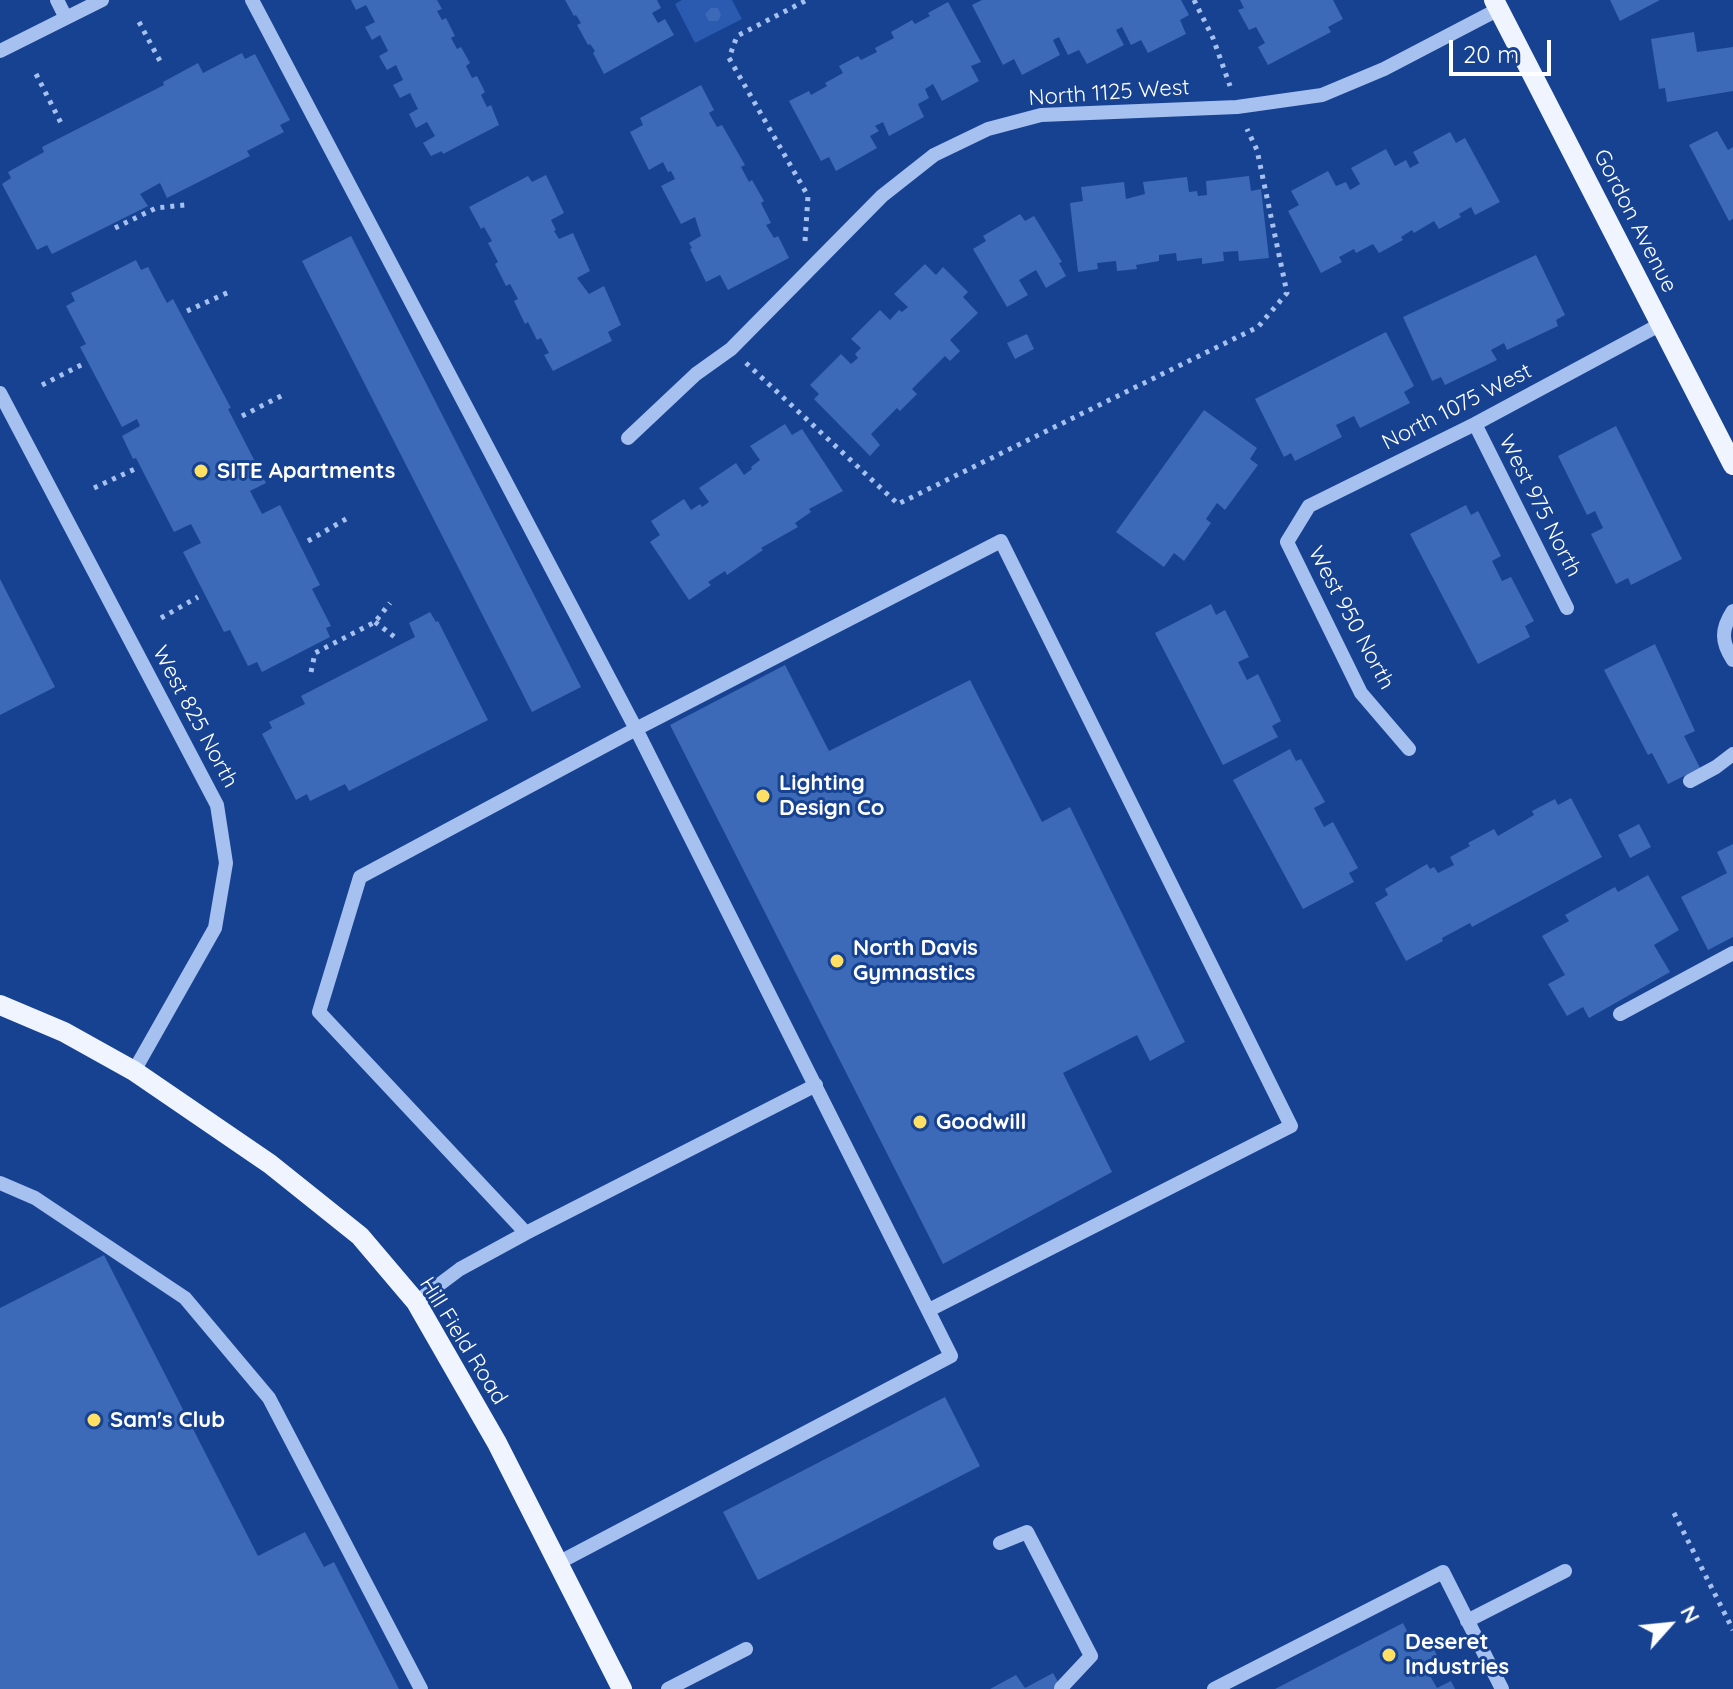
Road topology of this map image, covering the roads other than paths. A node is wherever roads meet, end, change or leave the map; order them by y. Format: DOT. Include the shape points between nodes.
graph roads {
  1 [pos="57,0"];
  2 [pos="102,0"];
  3 [pos="252,0"];
  4 [pos="1496,4"];
  5 [pos="66,18"];
  6 [pos="0,51"];
  7 [pos="1661,324"];
  8 [pos="0,393"];
  9 [pos="1475,424"];
  10 [pos="628,438"];
  11 [pos="1733,465"];
  12 [pos="1287,542"];
  13 [pos="1567,608"];
  14 [pos="1733,611"];
  15 [pos="1733,660"];
  16 [pos="636,729"];
  17 [pos="1409,749"];
  18 [pos="1733,754"];
  19 [pos="1690,781"];
  20 [pos="1733,953"];
  21 [pos="0,1005"];
  22 [pos="1620,1014"];
  23 [pos="134,1071"];
  24 [pos="816,1085"];
  25 [pos="0,1183"];
  26 [pos="526,1233"];
  27 [pos="416,1302"];
  28 [pos="929,1310"];
  29 [pos="1000,1543"];
  30 [pos="558,1563"];
  31 [pos="1565,1571"];
  32 [pos="1467,1621"];
  33 [pos="746,1649"];
  34 [pos="1061,1688"];
  35 [pos="421,1689"];
  36 [pos="622,1689"];
  37 [pos="668,1689"];
  38 [pos="1214,1689"];
  39 [pos="1502,1689"];
  1 -- 5 [label="street"];
  2 -- 5 [label="street"];
  3 -- 16 [label="street"];
  4 -- 7 [label="main road, Gordon Avenue"];
  4 -- 10 [label="street, North 1125 West" via="1384,69 1322,95 1237,107 1041,115 988,129 934,155 882,196 731,349"];
  5 -- 6 [label="street"];
  7 -- 9 [label="street, North 1075 West"];
  7 -- 11 [label="main road, Gordon Avenue"];
  8 -- 23 [label="street, West 825 North" via="217,805 226,863 215,928"];
  9 -- 12 [label="street, North 1075 West" via="1309,506"];
  9 -- 13 [label="street, West 975 North"];
  12 -- 17 [label="street, West 950 North" via="1361,693"];
  14 -- 15 [label="street" via="1724,624 1723,645"];
  16 -- 24 [label="street"];
  16 -- 26 [label="street" via="360,877 319,1012"];
  16 -- 28 [label="street" via="1001,541 1291,1126"];
  18 -- 19 [label="street"];
  20 -- 22 [label="street"];
  21 -- 23 [label="main road, Hill Field Road" via="64,1032"];
  23 -- 27 [label="main road, Hill Field Road" via="270,1164 360,1236"];
  24 -- 26 [label="street"];
  24 -- 28 [label="street"];
  25 -- 35 [label="street" via="35,1198 185,1298 269,1398"];
  26 -- 27 [label="street" via="460,1269"];
  27 -- 30 [label="main road, Hill Field Road"];
  28 -- 30 [label="street" via="951,1356"];
  29 -- 34 [label="street" via="1027,1532 1091,1656"];
  30 -- 36 [label="main road, Hill Field Road"];
  31 -- 32 [label="street"];
  32 -- 38 [label="street" via="1443,1572"];
  32 -- 39 [label="street"];
  33 -- 37 [label="street"];
}
